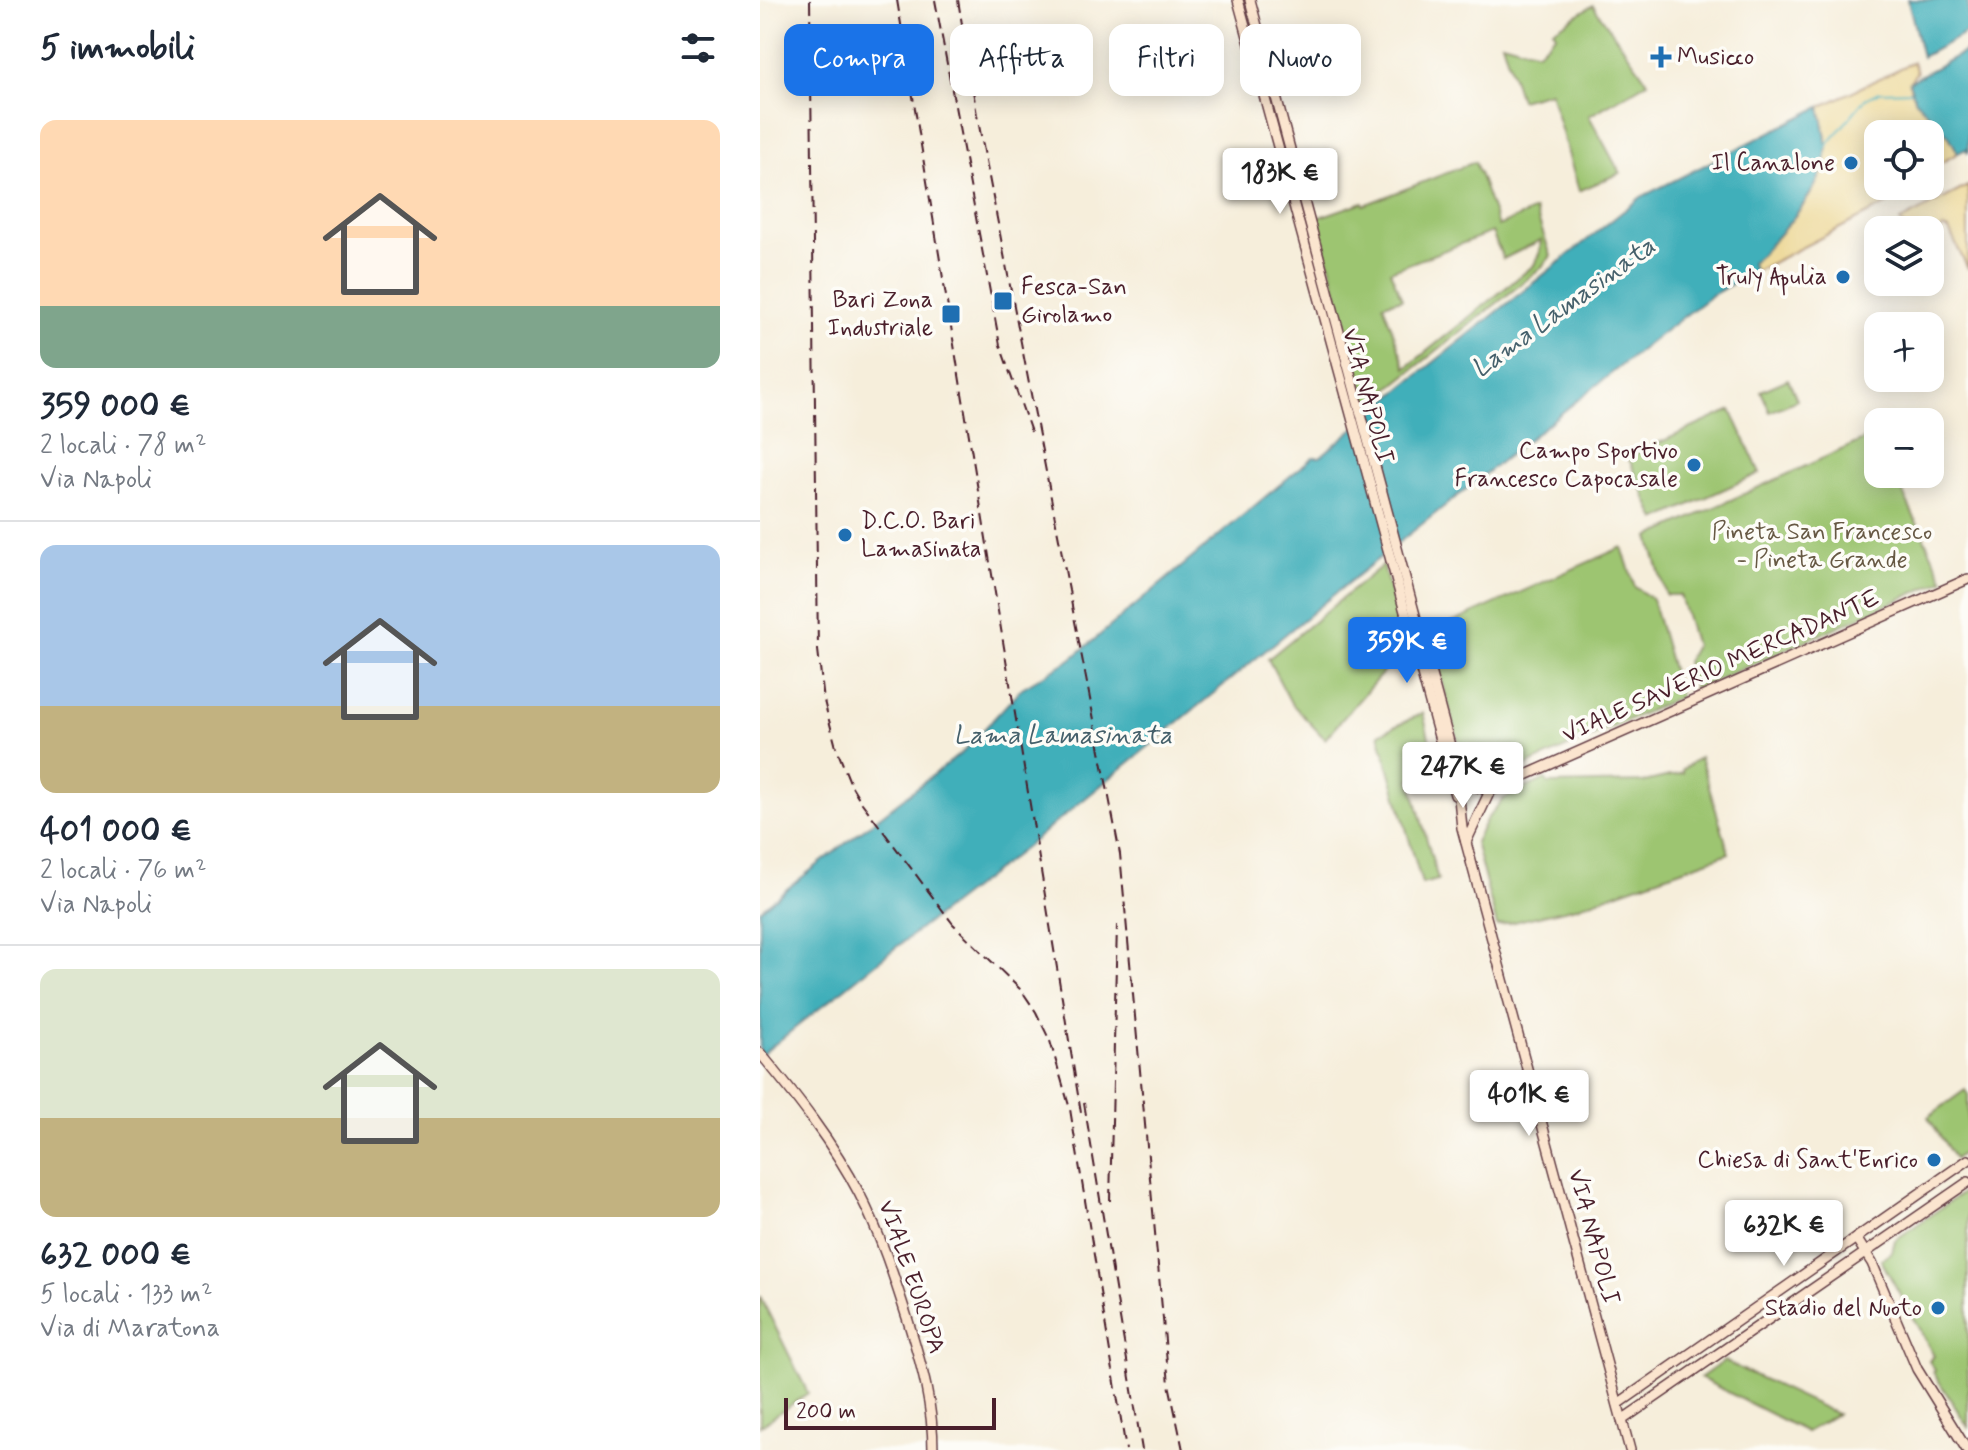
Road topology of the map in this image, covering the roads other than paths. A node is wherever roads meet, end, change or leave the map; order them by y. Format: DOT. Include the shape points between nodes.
graph roads {
  1 [pos="1238,0"];
  2 [pos="1250,0"];
  3 [pos="1395,554"];
  4 [pos="1964,581"];
  5 [pos="1456,768"];
  6 [pos="1490,791"];
  7 [pos="1458,801"];
  8 [pos="1466,843"];
  9 [pos="762,1056"];
  10 [pos="1968,1160"];
  11 [pos="1968,1182"];
  12 [pos="1856,1238"];
  13 [pos="1865,1252"];
  14 [pos="1618,1404"];
  15 [pos="1622,1420"];
  16 [pos="933,1450"];
  17 [pos="1630,1450"];
  18 [pos="1967,1450"];
  1 -- 3 [label="main road, VIA NAPOLI" via="1353,424"];
  2 -- 3 [label="main road, VIA NAPOLI"];
  3 -- 5 [label="main road, VIA NAPOLI"];
  3 -- 7 [label="main road, VIA NAPOLI"];
  4 -- 6 [label="main road, VIALE SAVERIO MERCADANTE"];
  5 -- 6 [label="main road" via="1469,784"];
  5 -- 7 [label="main road, VIA NAPOLI"];
  6 -- 8 [label="main road"];
  7 -- 8 [label="main road, VIA NAPOLI"];
  8 -- 14 [label="main road, VIA NAPOLI"];
  9 -- 16 [label="main road, VIALE EUROPA" via="861,1196 894,1273 919,1356"];
  10 -- 12 [label="main road"];
  11 -- 13 [label="main road"];
  12 -- 13 [label="main road"];
  12 -- 14 [label="main road"];
  13 -- 15 [label="main road"];
  13 -- 18 [label="main road" via="1917,1369"];
  14 -- 15 [label="main road, VIA NAPOLI"];
  15 -- 17 [label="main road, VIA NAPOLI"];
}
